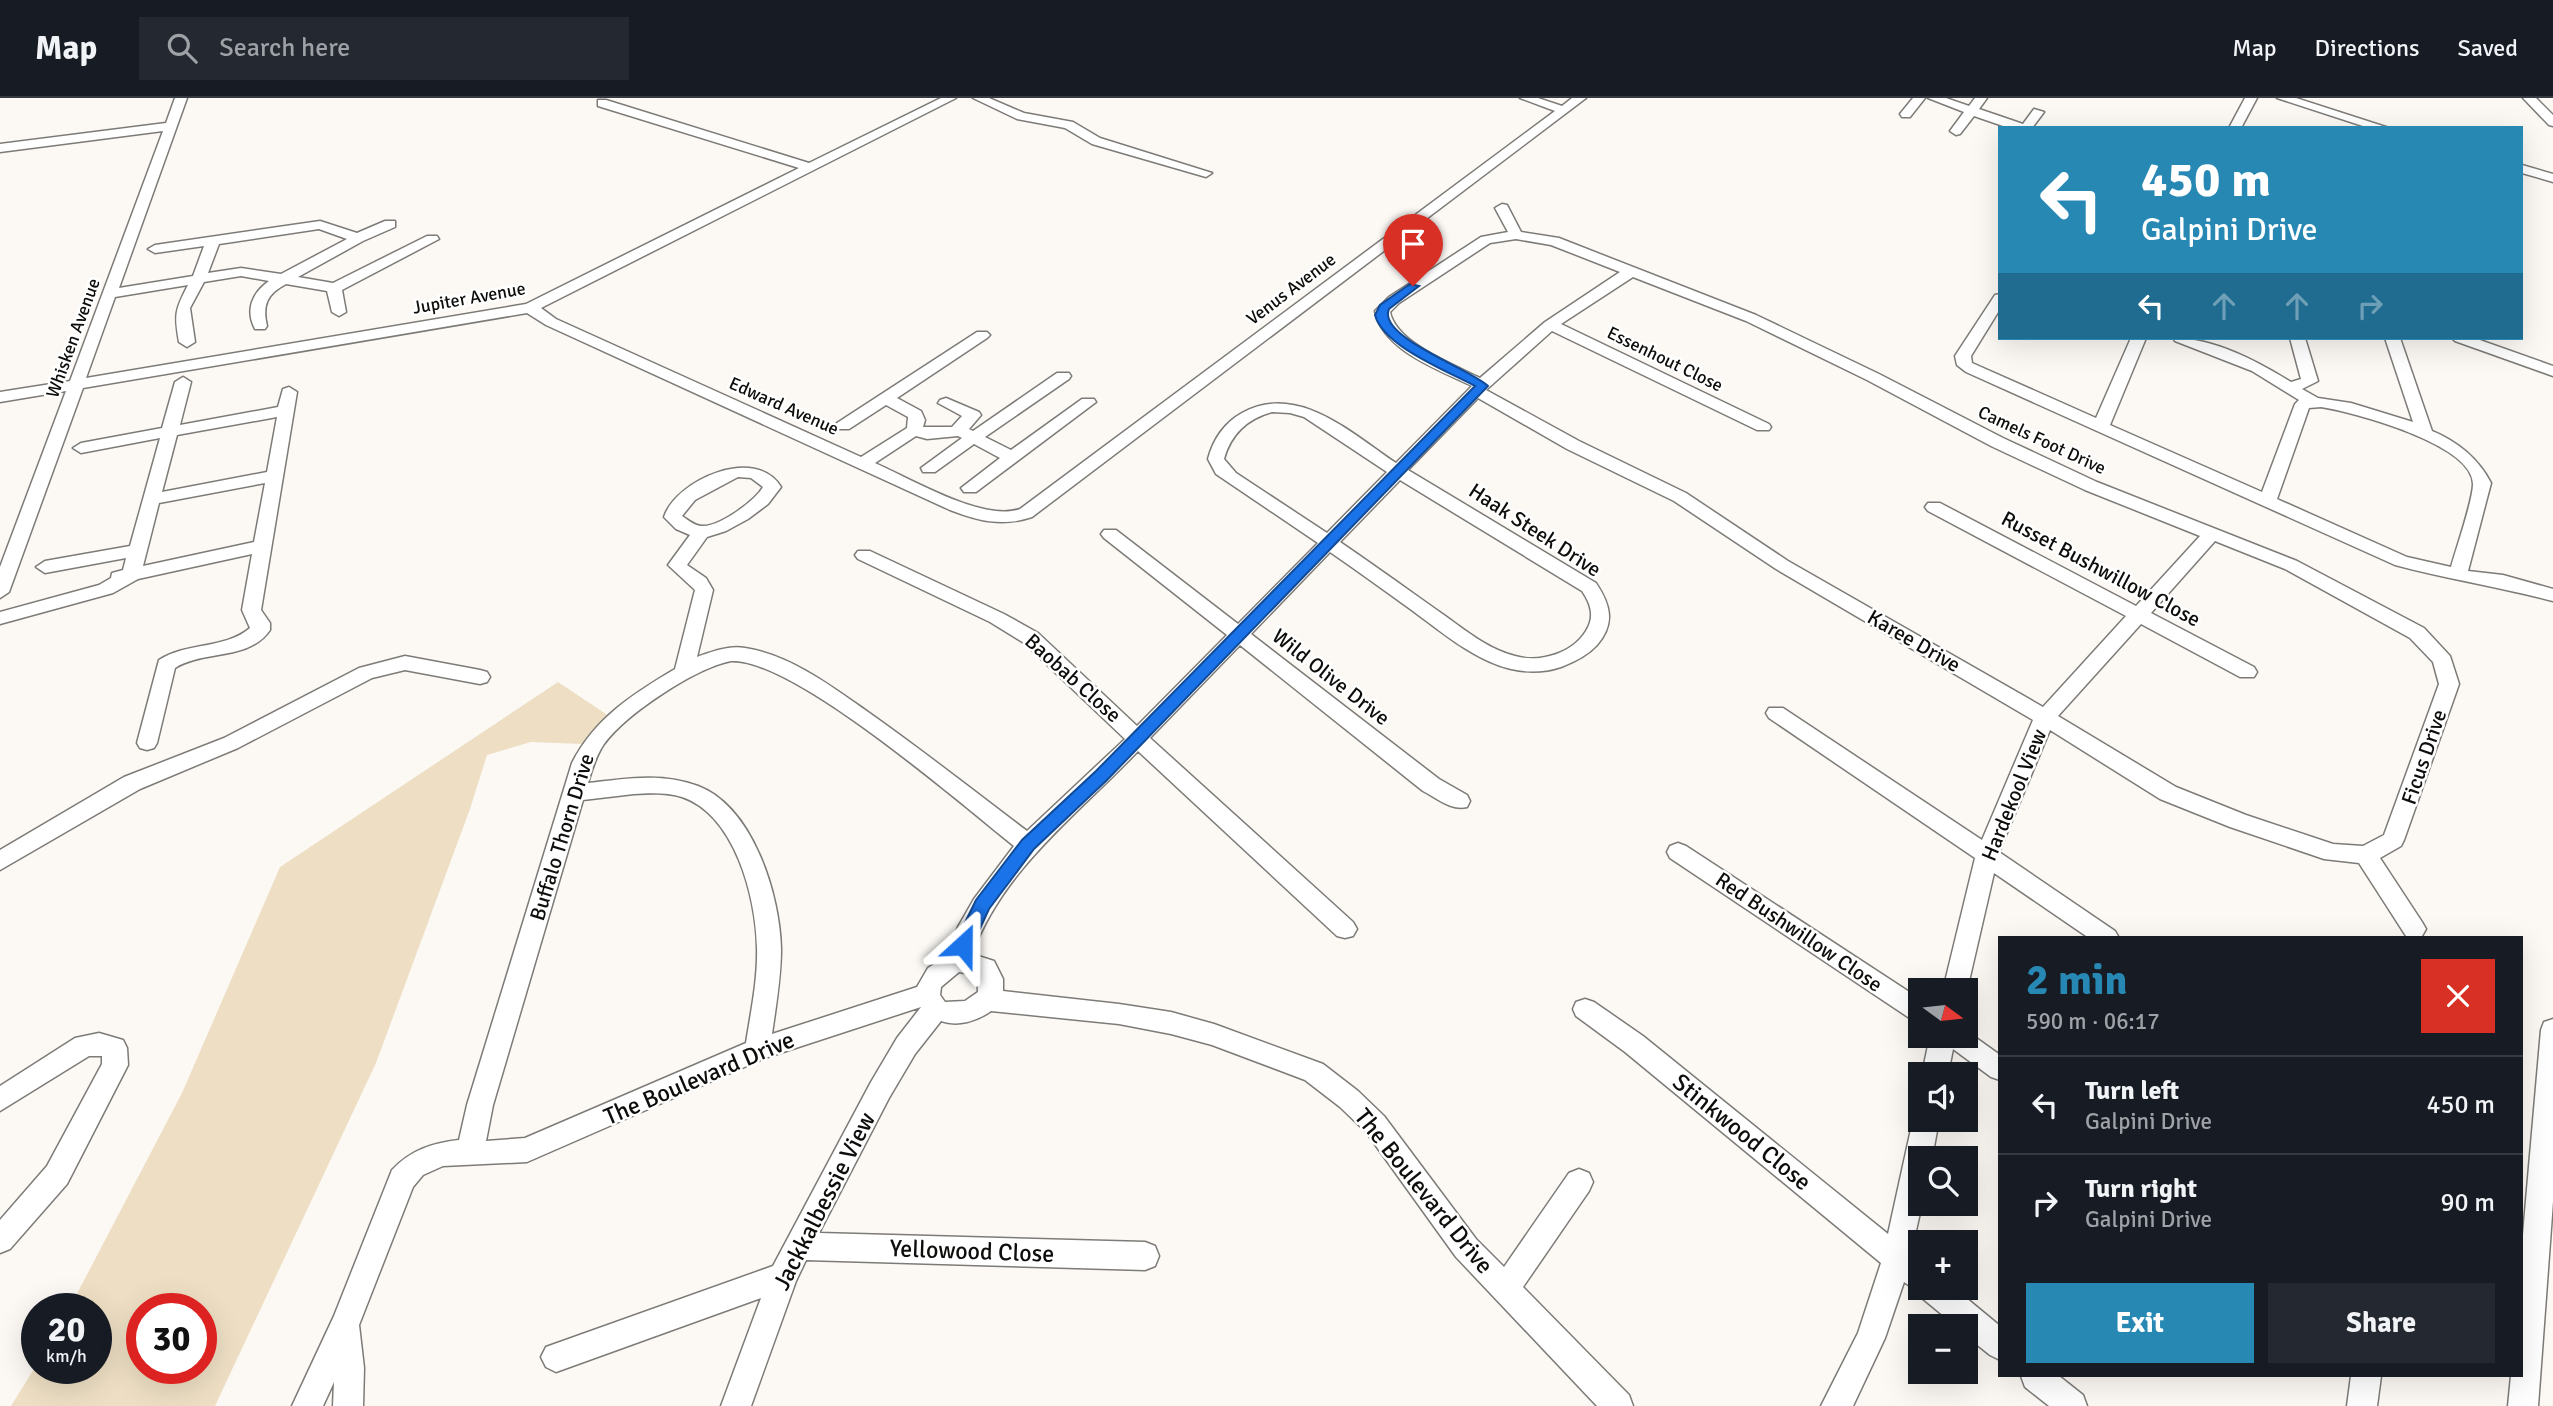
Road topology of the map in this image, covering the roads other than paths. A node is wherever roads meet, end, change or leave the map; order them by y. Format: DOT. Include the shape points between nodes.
graph roads {
  1 [pos="181,98"];
  2 [pos="950,98"];
  3 [pos="979,98"];
  4 [pos="1526,98"];
  5 [pos="1580,98"];
  6 [pos="1919,98"];
  7 [pos="1934,98"];
  8 [pos="1981,98"];
  9 [pos="2251,98"];
  10 [pos="2283,98"];
  11 [pos="2529,98"];
  12 [pos="602,103"];
  13 [pos="1563,110"];
  14 [pos="1970,110"];
  15 [pos="2038,112"];
  16 [pos="1906,114"];
  17 [pos="2553,122"];
  18 [pos="2018,126"];
  19 [pos="2026,126"];
  20 [pos="2236,126"];
  21 [pos="2376,126"];
  22 [pos="170,128"];
  23 [pos="1956,131"];
  24 [pos="0,149"];
  25 [pos="812,168"];
  26 [pos="2523,169"];
  27 [pos="1206,173"];
  28 [pos="2553,178"];
  29 [pos="1502,208"];
  30 [pos="390,224"];
  31 [pos="1517,235"];
  32 [pos="358,238"];
  33 [pos="432,239"];
  34 [pos="213,240"];
  35 [pos="155,249"];
  36 [pos="1633,270"];
  37 [pos="194,278"];
  38 [pos="282,278"];
  39 [pos="333,289"];
  40 [pos="111,290"];
  41 [pos="1998,301"];
  42 [pos="530,308"];
  43 [pos="340,312"];
  44 [pos="1550,325"];
  45 [pos="260,326"];
  46 [pos="982,335"];
  47 [pos="2138,340"];
  48 [pos="2191,340"];
  49 [pos="2299,340"];
  50 [pos="2394,340"];
  51 [pos="2466,340"];
  52 [pos="187,342"];
  53 [pos="2553,371"];
  54 [pos="1063,376"];
  55 [pos="183,382"];
  56 [pos="76,383"];
  57 [pos="2291,387"];
  58 [pos="1480,388"];
  59 [pos="0,397"];
  60 [pos="886,398"];
  61 [pos="1088,402"];
  62 [pos="2313,402"];
  63 [pos="946,403"];
  64 [pos="843,426"];
  65 [pos="2101,426"];
  66 [pos="1763,427"];
  67 [pos="914,430"];
  68 [pos="169,431"];
  69 [pos="2425,433"];
  70 [pos="965,434"];
  71 [pos="82,447"];
  72 [pos="1011,457"];
  73 [pos="863,463"];
  74 [pos="929,468"];
  75 [pos="1399,472"];
  76 [pos="274,476"];
  77 [pos="970,488"];
  78 [pos="152,499"];
  79 [pos="2267,501"];
  80 [pos="1934,507"];
  81 [pos="1026,513"];
  82 [pos="701,532"];
  83 [pos="1110,534"];
  84 [pos="2211,534"];
  85 [pos="1330,543"];
  86 [pos="261,546"];
  87 [pos="139,550"];
  88 [pos="864,555"];
  89 [pos="45,568"];
  90 [pos="131,575"];
  91 [pos="2462,576"];
  92 [pos="0,592"];
  93 [pos="2553,595"];
  94 [pos="0,602"];
  95 [pos="2553,609"];
  96 [pos="2139,615"];
  97 [pos="0,618"];
  98 [pos="1240,634"];
  99 [pos="2432,646"];
  100 [pos="684,672"];
  101 [pos="2247,673"];
  102 [pos="480,677"];
  103 [pos="1776,713"];
  104 [pos="2044,719"];
  105 [pos="1139,737"];
  106 [pos="147,743"];
  107 [pos="575,793"];
  108 [pos="1459,801"];
  109 [pos="1028,844"];
  110 [pos="1678,852"];
  111 [pos="1987,855"];
  112 [pos="2366,855"];
  113 [pos="0,861"];
  114 [pos="1345,929"];
  115 [pos="2414,929"];
  116 [pos="2104,936"];
  117 [pos="957,962"];
  118 [pos="1958,978"];
  119 [pos="987,1000"];
  120 [pos="932,1002"];
  121 [pos="1908,1004"];
  122 [pos="1585,1009"];
  123 [pos="2553,1030"];
  124 [pos="1971,1048"];
  125 [pos="758,1049"];
  126 [pos="1998,1068"];
  127 [pos="0,1100"];
  128 [pos="1923,1132"];
  129 [pos="470,1152"];
  130 [pos="1580,1182"];
  131 [pos="0,1240"];
  132 [pos="798,1245"];
  133 [pos="1145,1256"];
  134 [pos="1897,1259"];
  135 [pos="1908,1268"];
  136 [pos="783,1276"];
  137 [pos="1504,1289"];
  138 [pos="1946,1300"];
  139 [pos="345,1324"];
  140 [pos="1998,1343"];
  141 [pos="556,1357"];
  142 [pos="2037,1377"];
  143 [pos="2366,1377"];
  144 [pos="307,1406"];
  145 [pos="348,1406"];
  146 [pos="736,1406"];
  147 [pos="1618,1406"];
  148 [pos="1836,1406"];
  149 [pos="2072,1406"];
  150 [pos="2362,1406"];
  151 [pos="2523,1406"];
  1 -- 22 [label="street, Whisken Avenue"];
  2 -- 25 [label="street, Jupiter Avenue"];
  3 -- 27 [label="street" via="1021,116 1069,125 1096,141"];
  4 -- 13 [label="street"];
  5 -- 13 [label="street, Venus Avenue"];
  6 -- 16 [label="street"];
  7 -- 14 [label="street"];
  8 -- 14 [label="street"];
  9 -- 20 [label="street"];
  10 -- 21 [label="street"];
  11 -- 17 [label="street"];
  12 -- 25 [label="street"];
  13 -- 81 [label="street, Venus Avenue"];
  14 -- 18 [label="street"];
  14 -- 23 [label="street"];
  15 -- 19 [label="street"];
  22 -- 24 [label="street"];
  22 -- 40 [label="street, Whisken Avenue"];
  25 -- 42 [label="street, Jupiter Avenue"];
  26 -- 28 [label="street"];
  29 -- 31 [label="street"];
  30 -- 32 [label="street"];
  31 -- 36 [label="street, Camels Foot Drive" via="1554,241"];
  31 -- 58 [label="street, Karee Drive" via="1481,242 1382,311 1383,323 1396,337"];
  32 -- 34 [label="street" via="320,225"];
  32 -- 38 [label="street"];
  33 -- 39 [label="street"];
  34 -- 35 [label="street"];
  34 -- 37 [label="street"];
  36 -- 44 [label="street"];
  36 -- 84 [label="street, Camels Foot Drive" via="1751,318 1997,442"];
  37 -- 38 [label="street" via="242,272"];
  37 -- 40 [label="street"];
  37 -- 52 [label="street" via="182,316"];
  38 -- 39 [label="street"];
  38 -- 45 [label="street" via="255,305"];
  39 -- 43 [label="street"];
  40 -- 56 [label="street, Whisken Avenue"];
  41 -- 65 [label="street" via="1963,356 1965,365"];
  42 -- 56 [label="street, Jupiter Avenue"];
  42 -- 73 [label="street, Edward Avenue" via="551,322"];
  44 -- 58 [label="street"];
  44 -- 66 [label="street, Essenhout Close"];
  46 -- 60 [label="street"];
  47 -- 65 [label="street"];
  48 -- 57 [label="street"];
  49 -- 57 [label="street" via="2309,381"];
  50 -- 69 [label="street"];
  51 -- 53 [label="street"];
  54 -- 70 [label="street"];
  55 -- 68 [label="street"];
  56 -- 59 [label="street, Jupiter Avenue"];
  56 -- 92 [label="street, Whisken Avenue"];
  57 -- 62 [label="street"];
  58 -- 75 [label="street"];
  58 -- 104 [label="street, Karee Drive" via="1573,445 1680,497 1782,565"];
  60 -- 64 [label="street"];
  60 -- 67 [label="street" via="915,414"];
  61 -- 72 [label="street"];
  62 -- 69 [label="street" via="2358,407"];
  62 -- 79 [label="street" via="2300,407"];
  63 -- 70 [label="street" via="973,415"];
  65 -- 79 [label="street"];
  67 -- 70 [label="street"];
  67 -- 73 [label="street"];
  68 -- 71 [label="street"];
  68 -- 76 [label="street" via="287,401"];
  68 -- 78 [label="street"];
  69 -- 91 [label="street" via="2459,453 2482,475"];
  70 -- 72 [label="street"];
  70 -- 74 [label="street"];
  72 -- 77 [label="street"];
  73 -- 81 [label="street, Edward Avenue" via="986,518"];
  75 -- 85 [label="street"];
  75 -- 85 [label="street, Haak Steek Drive" via="1301,410 1263,409 1233,425 1218,449 1216,459 1222,470"];
  75 -- 85 [label="street, Haak Steek Drive" via="1589,587 1602,614 1593,637 1571,656 1549,663 1525,665 1497,659"];
  76 -- 78 [label="street"];
  76 -- 86 [label="street"];
  78 -- 87 [label="street"];
  79 -- 91 [label="street" via="2401,561"];
  80 -- 96 [label="street, Russet Bushwillow Close"];
  82 -- 82 [label="street" via="673,517 673,510 707,485 736,472 757,473 772,483 763,502"];
  82 -- 100 [label="street" via="677,565 700,581 704,590"];
  83 -- 98 [label="street, Wild Olive Drive"];
  84 -- 96 [label="street, Hardekool View"];
  84 -- 99 [label="street, Camels Foot Drive" via="2308,573 2388,615"];
  85 -- 98 [label="street"];
  86 -- 90 [label="street"];
  86 -- 106 [label="street" via="251,610 260,630 246,640 184,654 166,666"];
  87 -- 89 [label="street"];
  87 -- 90 [label="street"];
  88 -- 105 [label="street, Baobab Close" via="1017,628"];
  90 -- 94 [label="street"];
  90 -- 97 [label="street" via="106,589"];
  91 -- 93 [label="street"];
  91 -- 95 [label="street" via="2500,594"];
  96 -- 101 [label="street, Russet Bushwillow Close"];
  96 -- 104 [label="street, Hardekool View"];
  98 -- 105 [label="street"];
  98 -- 108 [label="street, Wild Olive Drive" via="1431,785"];
  99 -- 112 [label="street, Ficus Drive" via="2446,666 2449,684 2393,840"];
  100 -- 107 [label="street, Buffalo Thorn Drive" via="601,731 583,763"];
  100 -- 109 [label="street, Buffalo Thorn Drive" via="722,656 744,654 778,665 868,723"];
  102 -- 113 [label="street" via="405,663 366,673 231,743 132,783"];
  103 -- 111 [label="street"];
  104 -- 111 [label="street, Hardekool View"];
  104 -- 112 [label="street, Karee Drive" via="2182,799 2308,847"];
  105 -- 109 [label="street"];
  105 -- 114 [label="street, Baobab Close"];
  107 -- 125 [label="street" via="647,786 678,788 715,805 736,830 757,877 768,928 768,978"];
  107 -- 129 [label="street, Buffalo Thorn Drive" via="480,1105"];
  109 -- 117 [label="street" via="982,905"];
  110 -- 121 [label="street, Red Bushwillow Close"];
  111 -- 116 [label="street"];
  111 -- 118 [label="street, Hardekool View"];
  112 -- 115 [label="street"];
  117 -- 119 [label="street" via="985,968 992,983"];
  117 -- 120 [label="street" via="939,971 929,986"];
  119 -- 120 [label="street, The Boulevard Drive" via="953,1015"];
  119 -- 137 [label="street, The Boulevard Drive" via="1171,1023 1314,1072 1375,1124 1466,1248"];
  120 -- 125 [label="street, The Boulevard Drive"];
  120 -- 132 [label="street, Jackkalbessie View"];
  122 -- 134 [label="street, Stinkwood Close"];
  123 -- 151 [label="street"];
  124 -- 126 [label="street"];
  125 -- 129 [label="street, The Boulevard Drive" via="527,1150"];
  127 -- 131 [label="street" via="85,1046 114,1048 115,1065 57,1175"];
  128 -- 134 [label="street"];
  129 -- 139 [label="street, The Boulevard Drive" via="431,1157 407,1171"];
  130 -- 137 [label="street"];
  132 -- 133 [label="street, Yellowood Close"];
  132 -- 136 [label="street, Jackkalbessie View"];
  134 -- 135 [label="street, Stinkwood Close"];
  134 -- 148 [label="street" via="1877,1326 1857,1373"];
  136 -- 141 [label="street"];
  136 -- 146 [label="street, Jackkalbessie View"];
  137 -- 147 [label="street, The Boulevard Drive"];
  138 -- 140 [label="street"];
  139 -- 144 [label="street, The Boulevard Drive"];
  139 -- 145 [label="street"];
  142 -- 149 [label="street"];
  143 -- 150 [label="street"];
}
